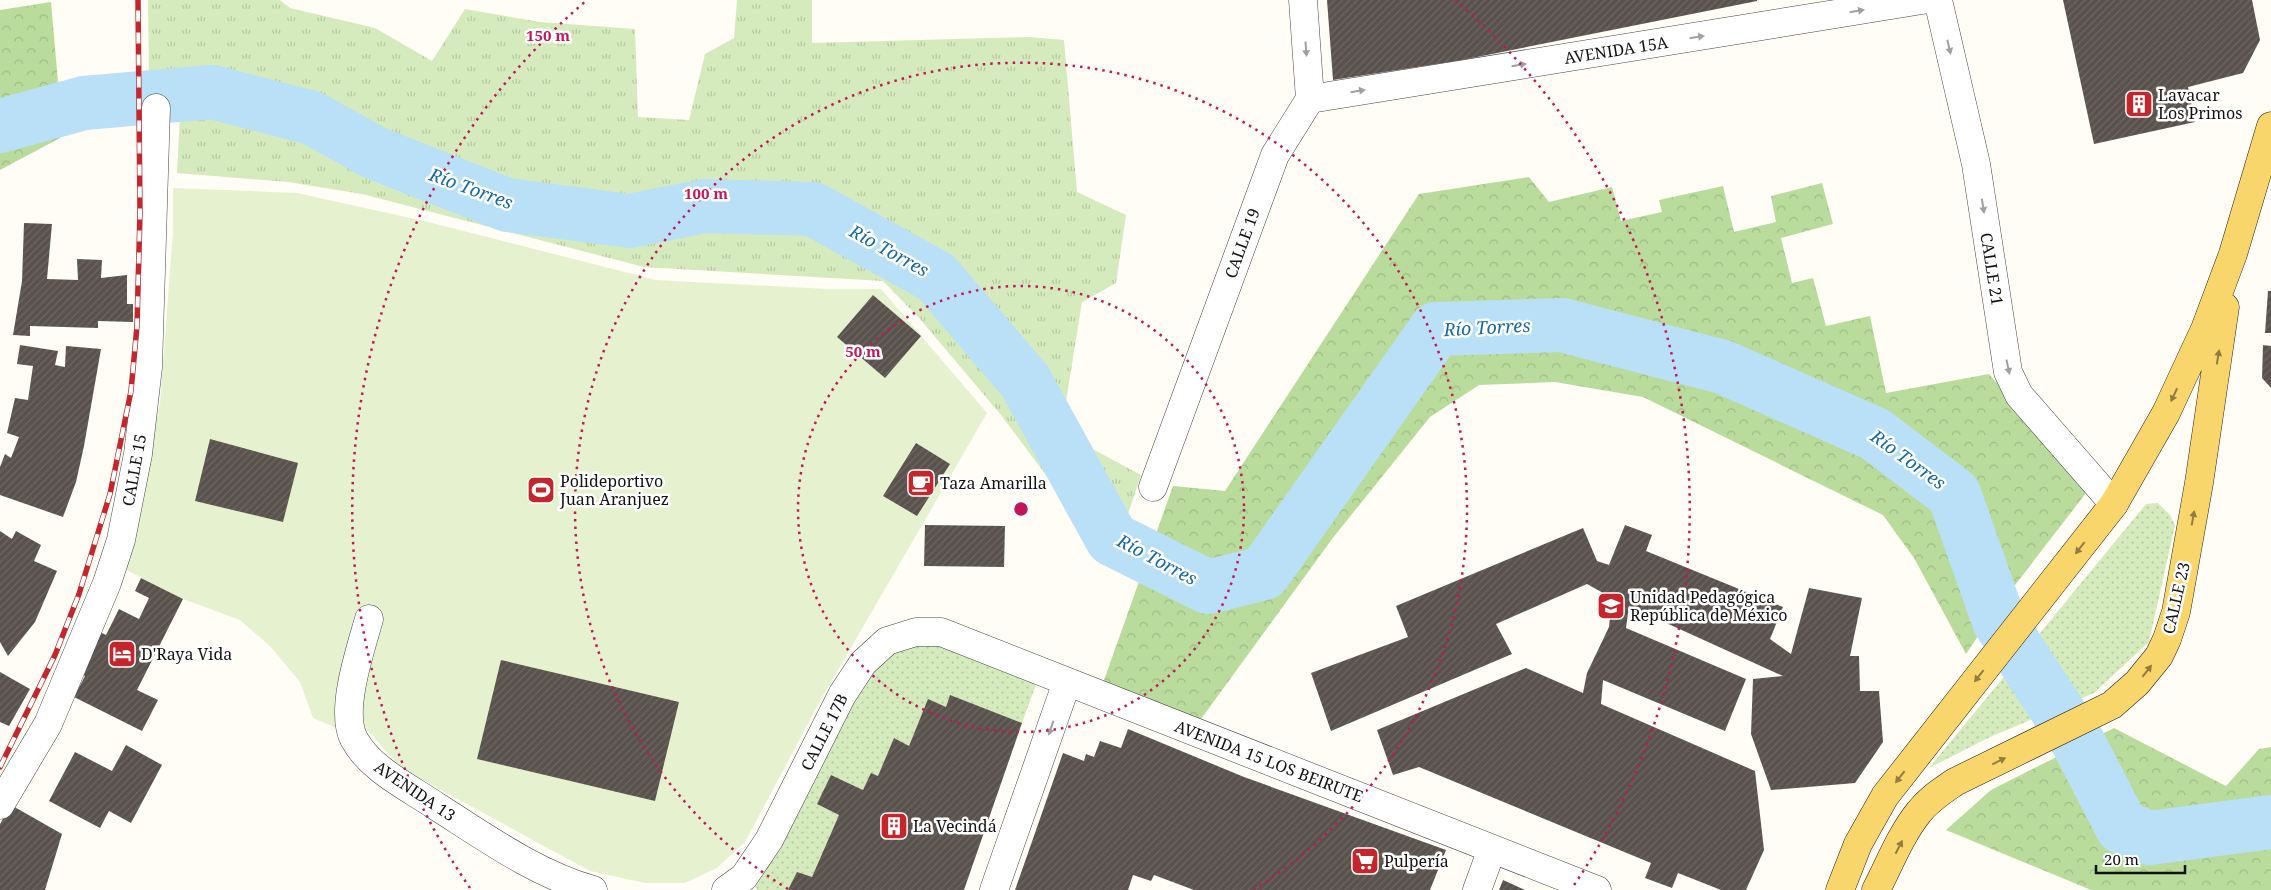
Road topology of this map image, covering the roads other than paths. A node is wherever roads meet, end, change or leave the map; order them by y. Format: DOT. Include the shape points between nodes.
graph roads {
  1 [pos="1303,0"];
  2 [pos="1922,0"];
  3 [pos="1938,0"];
  4 [pos="1310,99"];
  5 [pos="156,108"];
  6 [pos="2271,126"];
  7 [pos="2234,254"];
  8 [pos="1153,487"];
  9 [pos="2112,507"];
  10 [pos="368,620"];
  11 [pos="941,632"];
  12 [pos="1067,682"];
  13 [pos="0,805"];
  14 [pos="1492,849"];
  15 [pos="735,884"];
  16 [pos="593,890"];
  17 [pos="994,890"];
  18 [pos="1477,890"];
  19 [pos="1597,890"];
  20 [pos="1840,890"];
  21 [pos="1876,890"];
  1 -- 4 [label="street, one-way"];
  4 -- 2 [label="street, AVENIDA 15A, one-way"];
  3 -- 9 [label="street, CALLE 21, one-way" via="1976,164 2008,372 2019,395"];
  4 -- 8 [label="street, CALLE 19" via="1275,155"];
  5 -- 13 [label="street, CALLE 15" via="148,368 138,454 121,540 107,584 48,724"];
  6 -- 7 [label="main road, CALLE 23"];
  7 -- 9 [label="main road, CALLE 23, one-way" via="2205,330 2166,413"];
  21 -- 7 [label="main road, CALLE 23, one-way" via="1919,812 1934,796 1955,782 2112,705 2137,683 2159,656 2176,612"];
  9 -- 20 [label="main road, CALLE 23, one-way" via="1885,796 1858,844"];
  10 -- 16 [label="street, AVENIDA 13" via="353,676 349,716 353,738 370,761 485,838 544,870"];
  11 -- 12 [label="street, AVENIDA 15 LOS BEIRUTE"];
  11 -- 15 [label="street, CALLE 17B" via="916,632 887,641 863,663 842,695 768,840"];
  12 -- 14 [label="street, AVENIDA 15 LOS BEIRUTE"];
  12 -- 17 [label="street, one-way"];
  14 -- 18 [label="street"];
  14 -- 19 [label="street, AVENIDA 15 LOS BEIRUTE"];
}
